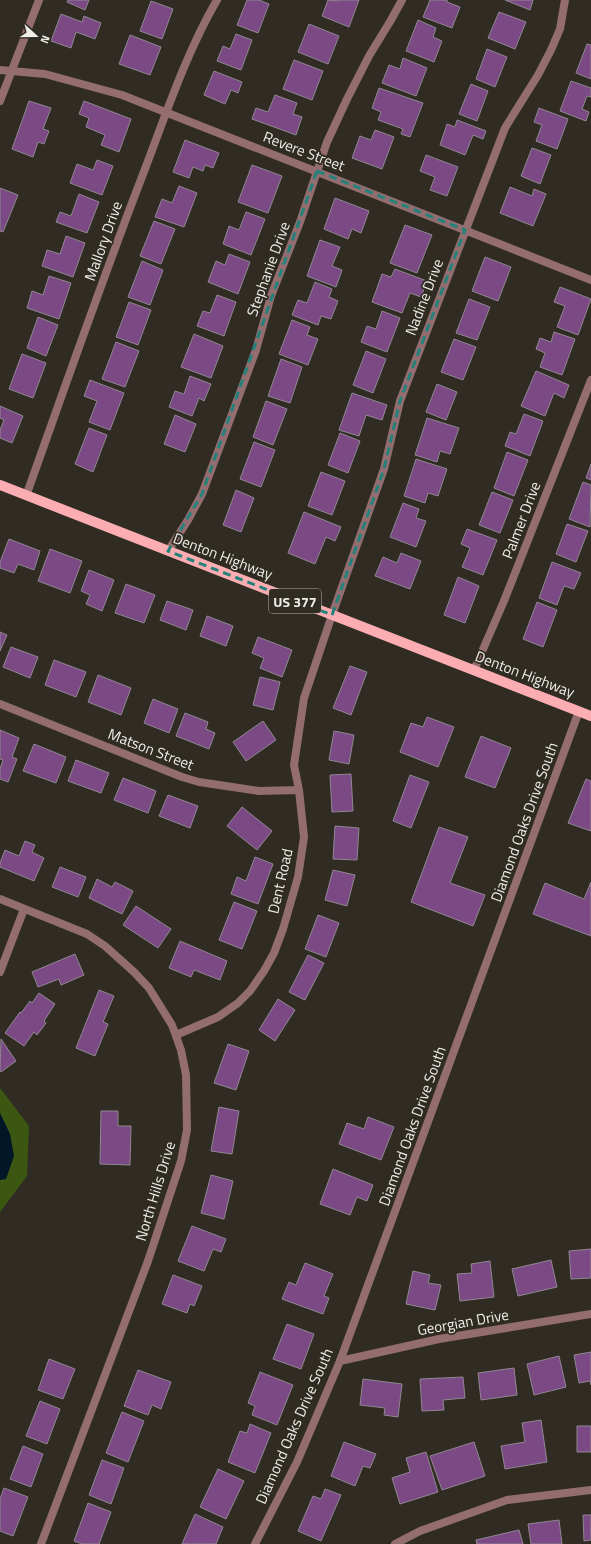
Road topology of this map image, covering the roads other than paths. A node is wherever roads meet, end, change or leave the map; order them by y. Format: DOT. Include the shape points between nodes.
graph roads {
  1 [pos="38,0"];
  2 [pos="217,0"];
  3 [pos="402,0"];
  4 [pos="565,0"];
  5 [pos="0,70"];
  6 [pos="12,71"];
  7 [pos="0,101"];
  8 [pos="167,112"];
  9 [pos="317,171"];
  10 [pos="465,230"];
  11 [pos="591,280"];
  12 [pos="591,380"];
  13 [pos="0,485"];
  14 [pos="26,496"];
  15 [pos="168,551"];
  16 [pos="332,615"];
  17 [pos="474,670"];
  18 [pos="0,704"];
  19 [pos="579,711"];
  20 [pos="591,716"];
  21 [pos="299,790"];
  22 [pos="0,899"];
  23 [pos="24,909"];
  24 [pos="0,972"];
  25 [pos="176,1035"];
  26 [pos="591,1314"];
  27 [pos="340,1361"];
  28 [pos="591,1490"];
  29 [pos="40,1544"];
  30 [pos="255,1544"];
  31 [pos="395,1544"];
  1 -- 6 [label="street"];
  2 -- 8 [label="street, Mallory Drive" via="199,34"];
  3 -- 9 [label="street, Stephanie Drive" via="347,99"];
  4 -- 10 [label="street, Nadine Drive" via="560,29 551,50 505,128"];
  5 -- 6 [label="street, Revere Street"];
  6 -- 7 [label="street"];
  6 -- 8 [label="street, Revere Street" via="45,74 122,95"];
  8 -- 9 [label="street, Revere Street"];
  8 -- 14 [label="street, Mallory Drive" via="116,242"];
  9 -- 10 [label="street, Revere Street"];
  9 -- 15 [label="street, Stephanie Drive" via="271,296 256,350 202,494"];
  10 -- 11 [label="street, Revere Street"];
  10 -- 16 [label="street, Nadine Drive" via="400,401 384,469"];
  12 -- 17 [label="street, Palmer Drive"];
  13 -- 14 [label="main road, Denton Highway / US 377"];
  14 -- 15 [label="main road, Denton Highway / US 377"];
  15 -- 16 [label="main road, Denton Highway / US 377"];
  16 -- 17 [label="main road, Denton Highway / US 377"];
  16 -- 21 [label="street, Dent Road" via="304,698 294,765"];
  17 -- 19 [label="main road, Denton Highway / US 377"];
  18 -- 21 [label="street, Matson Street" via="199,782 259,791"];
  19 -- 20 [label="main road, Denton Highway / US 377"];
  19 -- 27 [label="street, Diamond Oaks Drive South"];
  21 -- 25 [label="street, Dent Road" via="304,837 298,877 274,953 250,991 238,1003 218,1017"];
  22 -- 23 [label="street, North Hills Drive"];
  23 -- 24 [label="street"];
  23 -- 25 [label="street, North Hills Drive" via="87,934 105,946 150,988"];
  25 -- 29 [label="street, North Hills Drive" via="186,1075 187,1130 181,1161 148,1261"];
  26 -- 27 [label="street, Georgian Drive" via="439,1339"];
  27 -- 30 [label="street, Diamond Oaks Drive South" via="296,1462"];
  28 -- 31 [label="street" via="507,1500 420,1531"];
}
